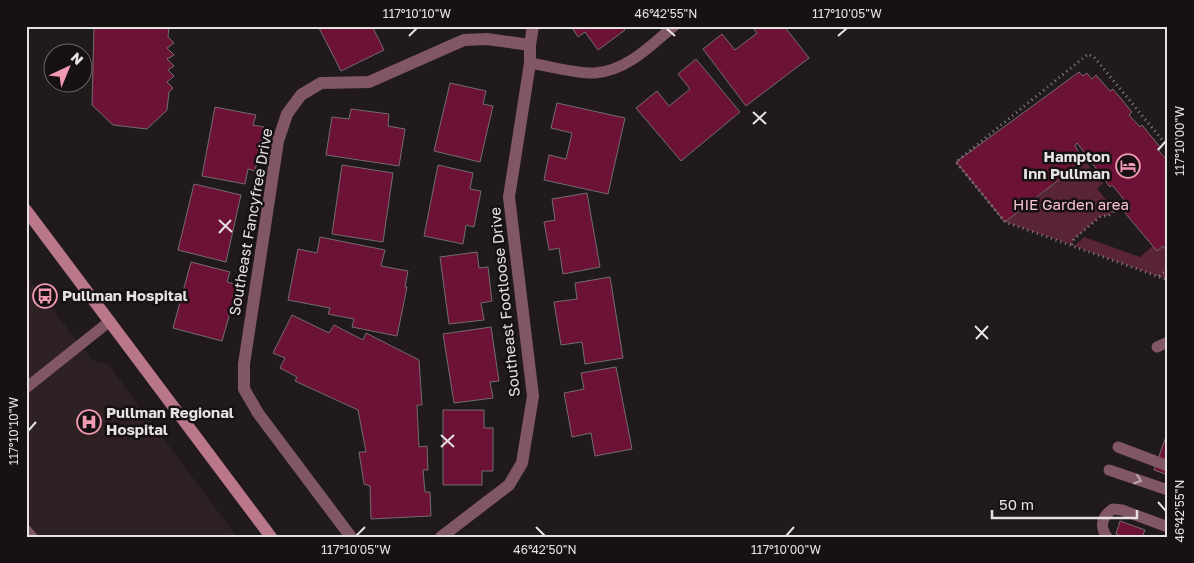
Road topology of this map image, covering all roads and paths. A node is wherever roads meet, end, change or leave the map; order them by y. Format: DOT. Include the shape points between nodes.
graph roads {
  1 [pos="533,26"];
  2 [pos="674,26"];
  3 [pos="530,45"];
  4 [pos="530,62"];
  5 [pos="1168,147"];
  6 [pos="1125,202"];
  7 [pos="26,210"];
  8 [pos="1072,245"];
  9 [pos="1168,269"];
  10 [pos="1159,276"];
  11 [pos="1168,280"];
  12 [pos="110,321"];
  13 [pos="1168,342"];
  14 [pos="1157,347"];
  15 [pos="26,388"];
  16 [pos="1118,447"];
  17 [pos="1168,466"];
  18 [pos="1109,470"];
  19 [pos="1168,490"];
  20 [pos="1168,527"];
  21 [pos="26,530"];
  22 [pos="32,537"];
  23 [pos="270,537"];
  24 [pos="350,537"];
  25 [pos="441,537"];
  26 [pos="1107,537"];
  1 -- 3 [label="street, Southeast Footloose Drive"];
  2 -- 4 [label="lane" via="616,69 594,73"];
  3 -- 4 [label="street, Southeast Footloose Drive"];
  3 -- 24 [label="street, Southeast Fancyfree Drive" via="487,39 464,40 369,82 321,83 301,96 286,114 278,141 257,277 244,364 244,389 258,413"];
  4 -- 25 [label="street, Southeast Footloose Drive" via="509,196 533,396 524,455 509,485"];
  5 -- 8 [label="path" via="1094,57 1088,54 956,162 1005,222"];
  6 -- 8 [label="path" via="1108,216 1101,216 1074,239"];
  7 -- 12 [label="street"];
  8 -- 10 [label="path"];
  9 -- 10 [label="path"];
  10 -- 11 [label="path"];
  12 -- 15 [label="lane"];
  12 -- 23 [label="street"];
  13 -- 14 [label="lane"];
  16 -- 17 [label="lane"];
  18 -- 19 [label="lane, one-way"];
  20 -- 26 [label="lane" via="1113,509 1103,520 1102,528"];
  21 -- 22 [label="lane"];
}
